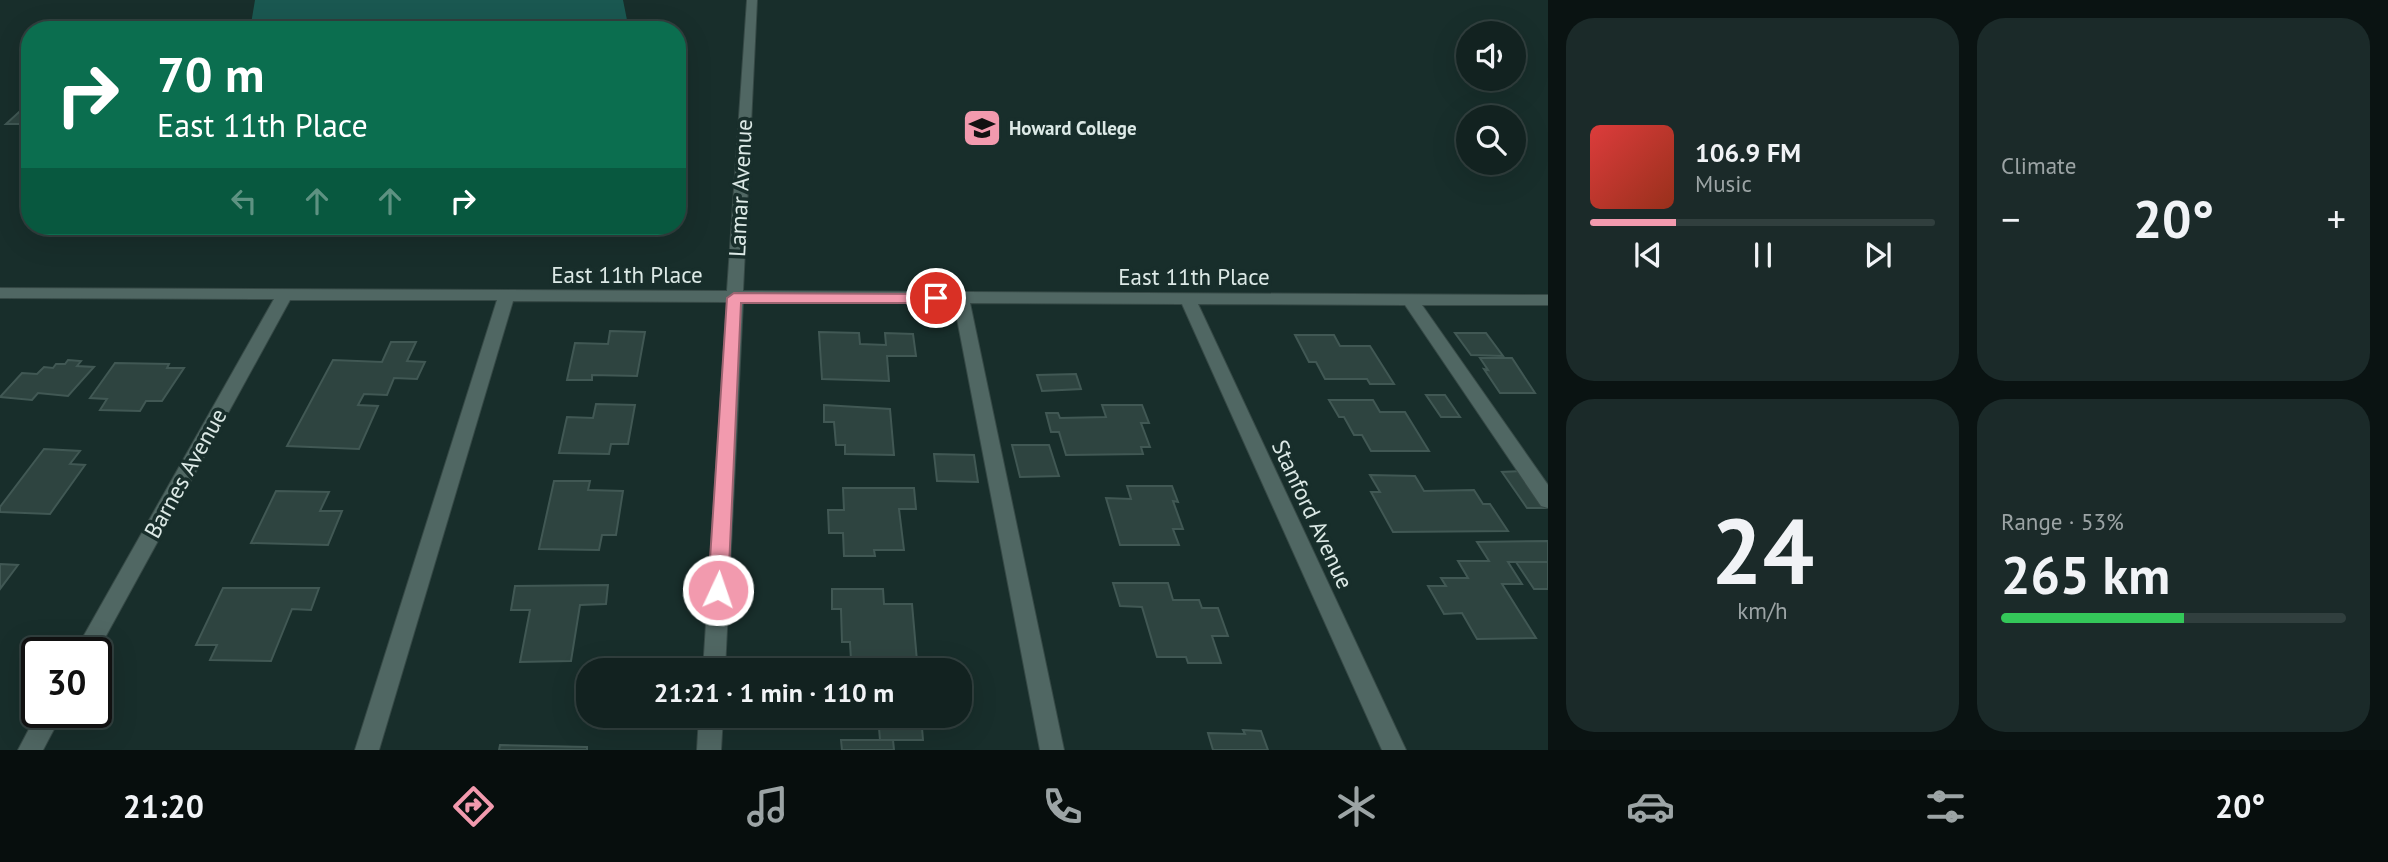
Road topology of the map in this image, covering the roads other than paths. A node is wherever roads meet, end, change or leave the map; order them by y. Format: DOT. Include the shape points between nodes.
graph roads {
  1 [pos="752,0"];
  2 [pos="0,293"];
  3 [pos="285,294"];
  4 [pos="506,296"];
  5 [pos="734,298"];
  6 [pos="961,299"];
  7 [pos="1188,299"];
  8 [pos="1410,300"];
  9 [pos="1548,300"];
  10 [pos="1548,500"];
  11 [pos="94,637"];
  12 [pos="715,658"];
  13 [pos="42,728"];
  14 [pos="710,728"];
  15 [pos="30,750"];
  16 [pos="367,750"];
  17 [pos="709,750"];
  18 [pos="1052,750"];
  19 [pos="1394,750"];
  1 -- 5 [label="street, Lamar Avenue"];
  2 -- 3 [label="street, East 11th Place"];
  3 -- 4 [label="street, East 11th Place"];
  3 -- 11 [label="street, Barnes Avenue"];
  4 -- 5 [label="street, East 11th Place"];
  4 -- 16 [label="street"];
  5 -- 6 [label="street, East 11th Place"];
  5 -- 12 [label="street, Lamar Avenue"];
  6 -- 7 [label="street, East 11th Place"];
  6 -- 18 [label="street"];
  7 -- 8 [label="street, East 11th Place"];
  7 -- 19 [label="street, Stanford Avenue"];
  8 -- 9 [label="street, East 11th Place"];
  8 -- 10 [label="street"];
  13 -- 15 [label="street"];
  14 -- 17 [label="street"];
}
